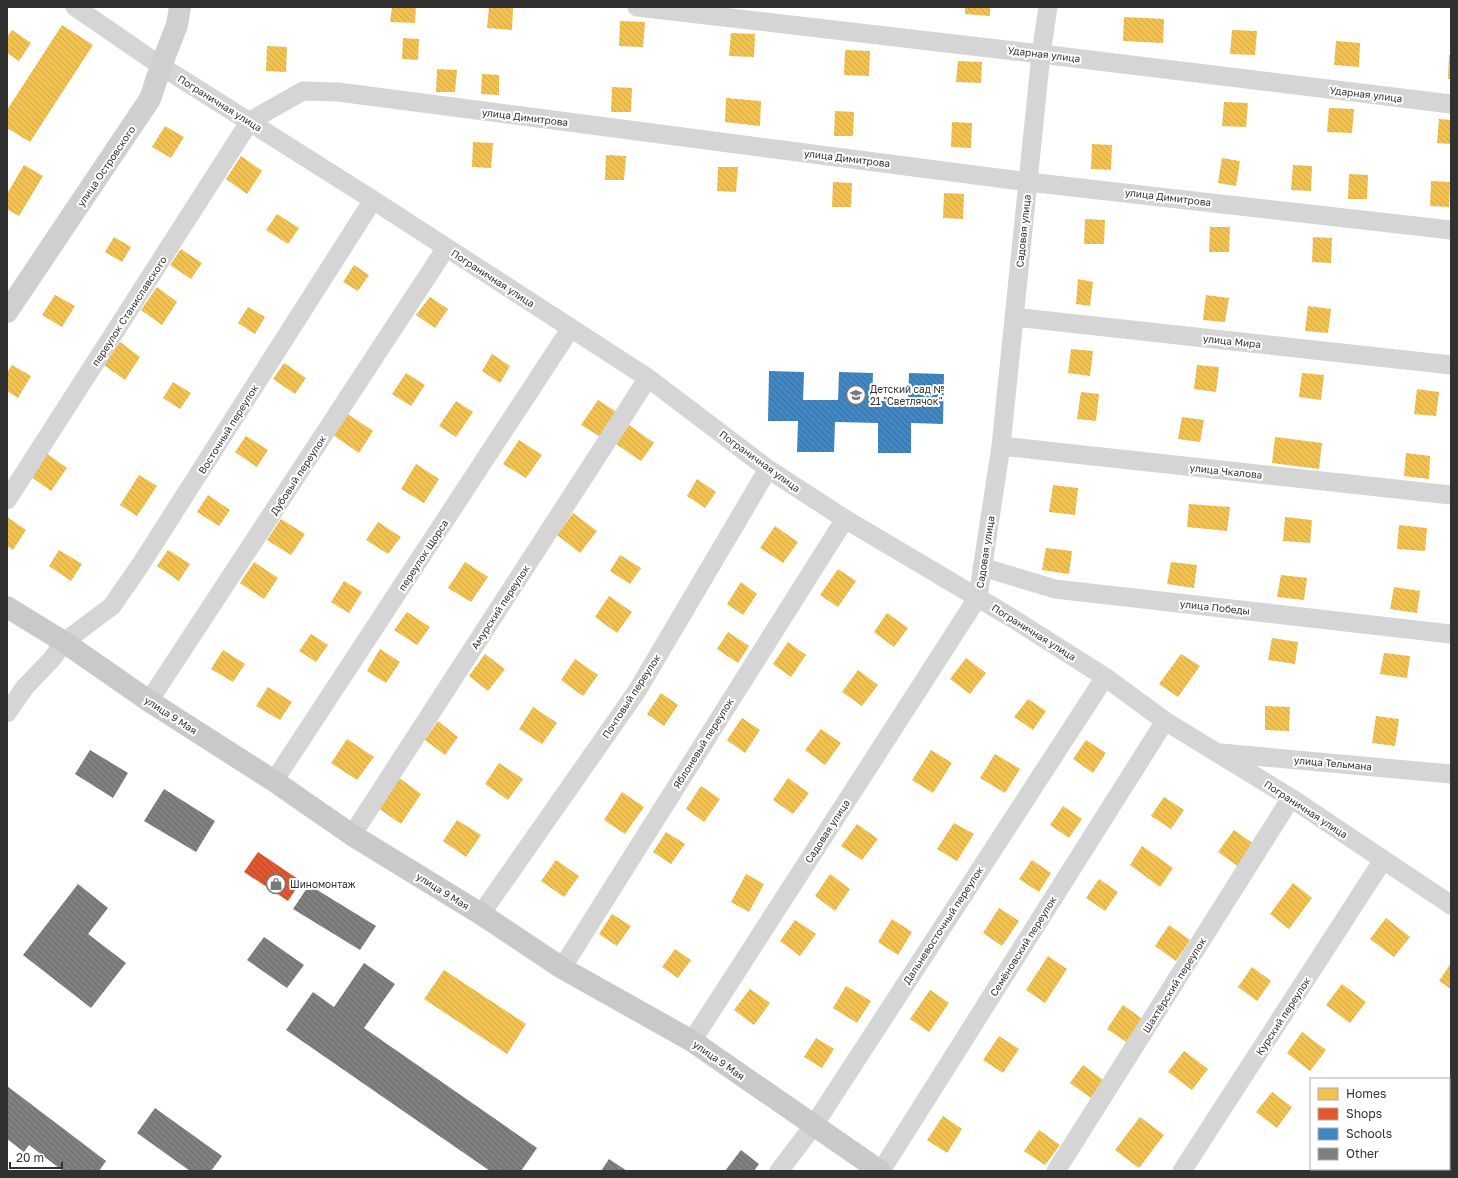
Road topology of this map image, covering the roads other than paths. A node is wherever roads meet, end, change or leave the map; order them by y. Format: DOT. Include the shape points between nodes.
graph roads {
  1 [pos="74,7"];
  2 [pos="180,7"];
  3 [pos="636,7"];
  4 [pos="1048,7"];
  5 [pos="1041,54"];
  6 [pos="161,66"];
  7 [pos="1451,104"];
  8 [pos="250,121"];
  9 [pos="1028,182"];
  10 [pos="373,200"];
  11 [pos="1451,230"];
  12 [pos="446,248"];
  13 [pos="7,312"];
  14 [pos="1014,317"];
  15 [pos="571,328"];
  16 [pos="1451,364"];
  17 [pos="648,378"];
  18 [pos="1001,446"];
  19 [pos="768,469"];
  20 [pos="1451,495"];
  21 [pos="7,500"];
  22 [pos="845,519"];
  23 [pos="982,567"];
  24 [pos="978,597"];
  25 [pos="7,607"];
  26 [pos="1451,634"];
  27 [pos="64,642"];
  28 [pos="1105,677"];
  29 [pos="150,702"];
  30 [pos="7,713"];
  31 [pos="1165,721"];
  32 [pos="1216,752"];
  33 [pos="1451,774"];
  34 [pos="274,781"];
  35 [pos="1291,798"];
  36 [pos="352,835"];
  37 [pos="1383,860"];
  38 [pos="1451,905"];
  39 [pos="481,914"];
  40 [pos="562,968"];
  41 [pos="692,1041"];
  42 [pos="814,1125"];
  43 [pos="779,1171"];
  44 [pos="881,1171"];
  45 [pos="1056,1171"];
  46 [pos="1182,1171"];
  1 -- 6 [label="street, Пограничная улица"];
  2 -- 6 [label="main road, улица Островского" via="177,25"];
  3 -- 5 [label="street, Ударная улица"];
  4 -- 5 [label="street, Садовая улица"];
  5 -- 7 [label="street, Ударная улица"];
  5 -- 9 [label="street, Садовая улица"];
  6 -- 8 [label="street, Пограничная улица"];
  6 -- 13 [label="main road, улица Островского" via="150,99"];
  8 -- 9 [label="street, улица Димитрова" via="303,91 338,92"];
  8 -- 10 [label="street, Пограничная улица"];
  8 -- 21 [label="street, переулок Станиславского"];
  9 -- 11 [label="street, улица Димитрова"];
  9 -- 14 [label="street, Садовая улица"];
  10 -- 12 [label="street, Пограничная улица"];
  10 -- 27 [label="street, Восточный переулок" via="112,606"];
  12 -- 15 [label="street, Пограничная улица"];
  12 -- 29 [label="street, Дубовый переулок"];
  14 -- 16 [label="street, улица Мира"];
  14 -- 18 [label="street, Садовая улица"];
  15 -- 17 [label="street, Пограничная улица"];
  15 -- 34 [label="street, переулок Щорса"];
  17 -- 19 [label="street, Пограничная улица"];
  17 -- 36 [label="street, Амурский переулок"];
  18 -- 20 [label="street, улица Чкалова"];
  18 -- 23 [label="street, Садовая улица"];
  19 -- 22 [label="street, Пограничная улица"];
  19 -- 39 [label="street, Почтовый переулок" via="636,690"];
  22 -- 24 [label="street, Пограничная улица"];
  22 -- 40 [label="street, Яблоневый переулок"];
  23 -- 24 [label="street, Садовая улица"];
  23 -- 26 [label="street, улица Победы" via="1056,590"];
  24 -- 28 [label="street, Пограничная улица"];
  24 -- 41 [label="street, Садовая улица"];
  25 -- 27 [label="main road, улица 9 Мая"];
  27 -- 29 [label="main road, улица 9 Мая"];
  27 -- 30 [label="street, Восточный переулок" via="25,687"];
  28 -- 31 [label="street, Пограничная улица"];
  28 -- 42 [label="street, Дальневосточный переулок"];
  29 -- 34 [label="main road, улица 9 Мая"];
  31 -- 32 [label="street, Пограничная улица"];
  31 -- 44 [label="street, Семёновский переулок"];
  32 -- 33 [label="street, улица Тельмана"];
  32 -- 35 [label="street, Пограничная улица"];
  34 -- 36 [label="main road, улица 9 Мая"];
  35 -- 37 [label="street, Пограничная улица"];
  35 -- 45 [label="street, Шахтёрский переулок"];
  36 -- 39 [label="main road, улица 9 Мая"];
  37 -- 38 [label="street, Пограничная улица"];
  37 -- 46 [label="street, Курский переулок"];
  39 -- 40 [label="main road, улица 9 Мая"];
  40 -- 41 [label="main road, улица 9 Мая"];
  41 -- 42 [label="main road, улица 9 Мая"];
  42 -- 43 [label="street, Дальневосточный переулок"];
  42 -- 44 [label="main road, улица 9 Мая"];
}
